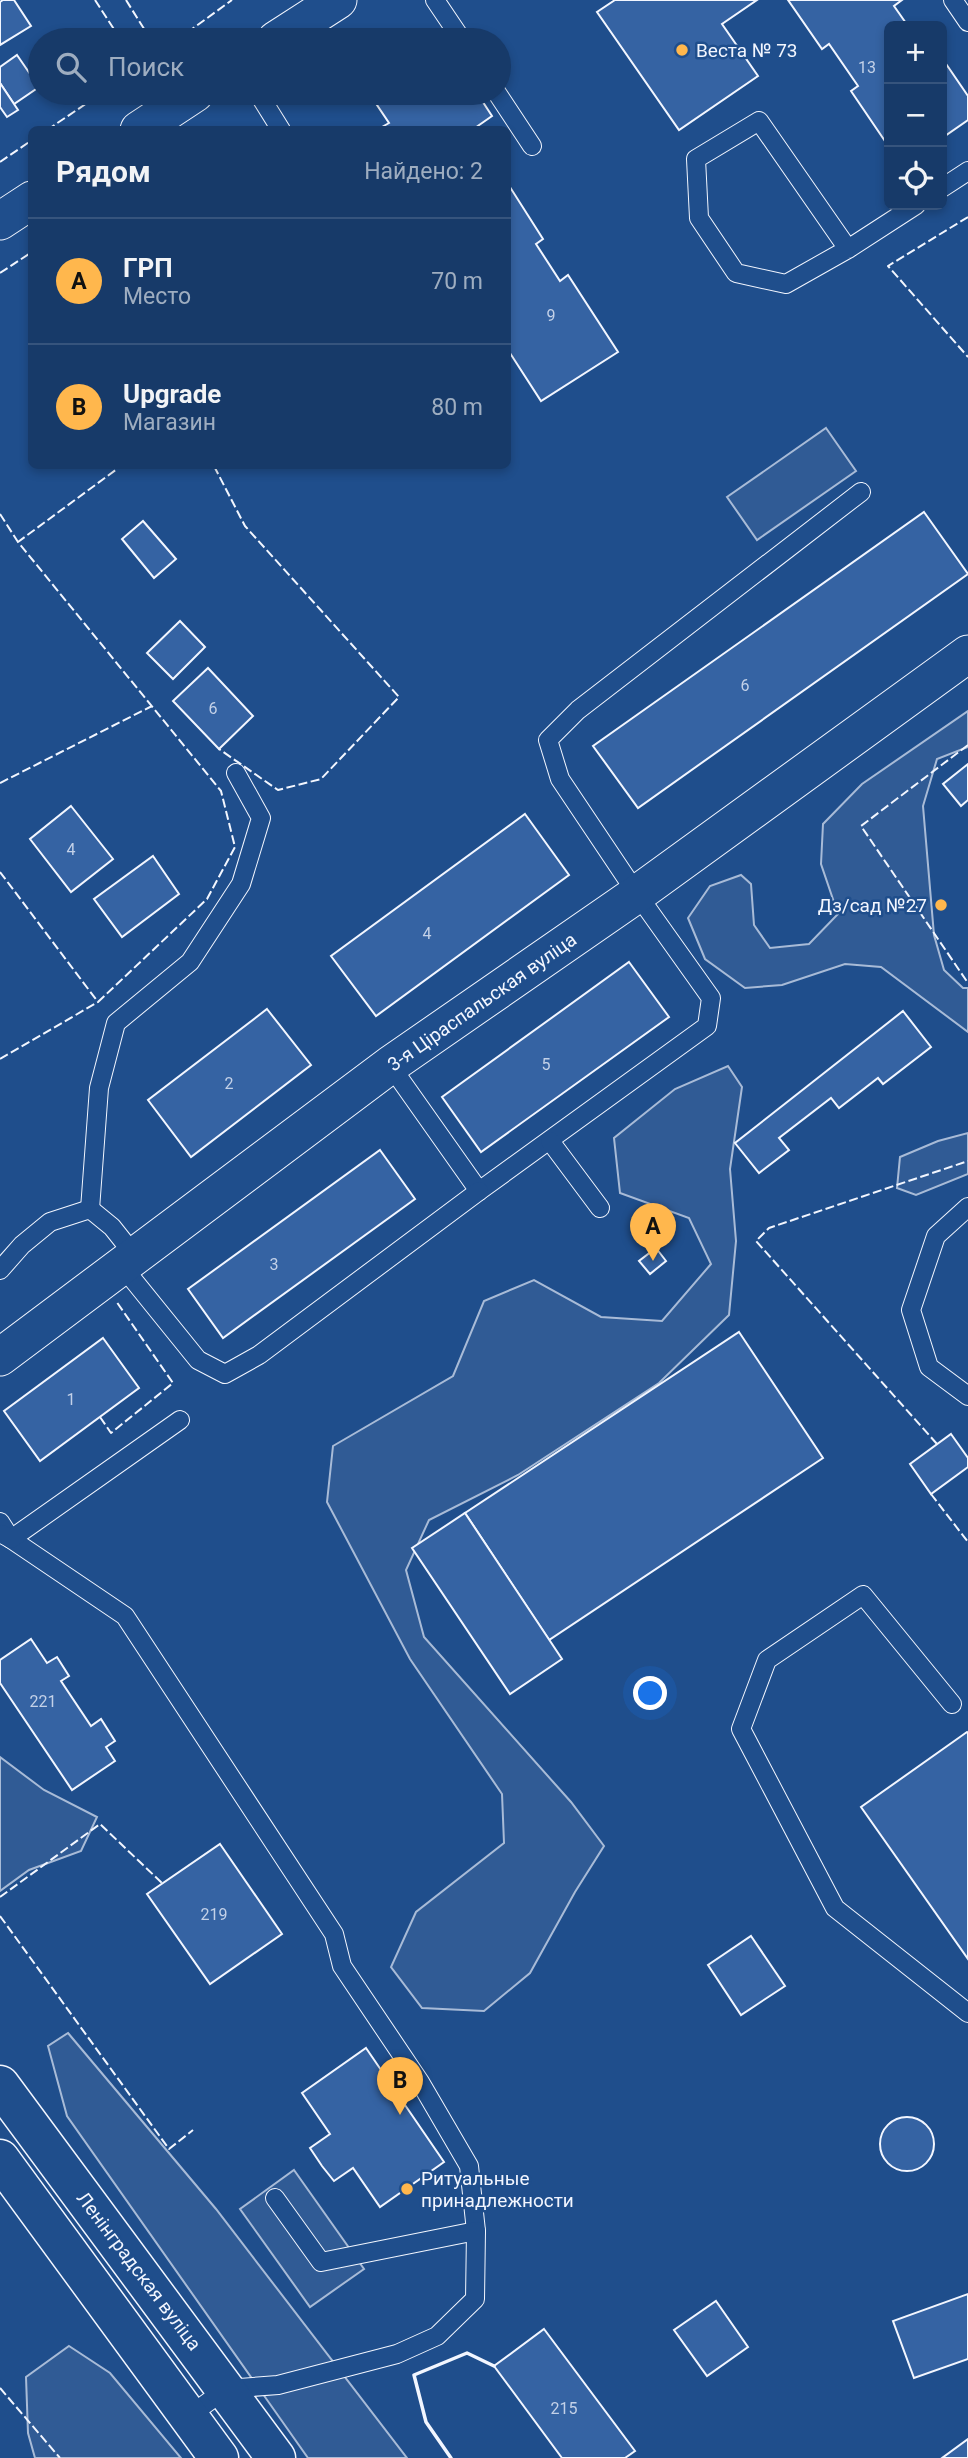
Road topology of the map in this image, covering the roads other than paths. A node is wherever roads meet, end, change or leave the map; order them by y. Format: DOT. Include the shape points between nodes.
graph roads {
  1 [pos="338,0"];
  2 [pos="435,0"];
  3 [pos="953,0"];
  4 [pos="968,22"];
  5 [pos="295,28"];
  6 [pos="454,28"];
  7 [pos="177,105"];
  8 [pos="265,105"];
  9 [pos="505,105"];
  10 [pos="145,126"];
  11 [pos="279,126"];
  12 [pos="532,146"];
  13 [pos="968,171"];
  14 [pos="947,185"];
  15 [pos="28,203"];
  16 [pos="908,210"];
  17 [pos="0,221"];
  18 [pos="848,249"];
  19 [pos="861,492"];
  20 [pos="968,654"];
  21 [pos="236,773"];
  22 [pos="637,894"];
  23 [pos="390,1065"];
  24 [pos="550,1141"];
  25 [pos="479,1191"];
  26 [pos="968,1207"];
  27 [pos="600,1208"];
  28 [pos="90,1209"];
  29 [pos="128,1261"];
  30 [pos="0,1270"];
  31 [pos="0,1357"];
  32 [pos="968,1396"];
  33 [pos="180,1420"];
  34 [pos="0,1522"];
  35 [pos="6,1536"];
  36 [pos="952,1704"];
  37 [pos="968,2013"];
  38 [pos="0,2085"];
  39 [pos="0,2159"];
  40 [pos="275,2198"];
  41 [pos="476,2231"];
  42 [pos="226,2389"];
  43 [pos="189,2416"];
  44 [pos="219,2458"];
  45 [pos="276,2458"];
  1 -- 5 [label="street"];
  2 -- 6 [label="lane"];
  3 -- 4 [label="lane"];
  7 -- 10 [label="street"];
  8 -- 11 [label="lane"];
  9 -- 12 [label="lane"];
  13 -- 14 [label="lane"];
  15 -- 17 [label="street"];
  16 -- 18 [label="lane"];
  18 -- 18 [label="lane" via="759,121 696,159 699,218 736,273 786,284"];
  19 -- 22 [label="lane" via="578,710 548,740 560,779"];
  20 -- 22 [label="street, 3-я Ціраспальская вуліца"];
  21 -- 28 [label="lane" via="261,818 242,884 190,962 116,1023 99,1088"];
  22 -- 23 [label="street, 3-я Ціраспальская вуліца"];
  22 -- 24 [label="lane" via="711,998 707,1027"];
  23 -- 25 [label="lane"];
  23 -- 29 [label="street, 3-я Ціраспальская вуліца"];
  24 -- 25 [label="lane"];
  24 -- 27 [label="lane"];
  25 -- 29 [label="lane" via="259,1355 225,1374 198,1360"];
  26 -- 32 [label="lane" via="936,1236 911,1310 929,1367"];
  28 -- 29 [label="lane" via="112,1227"];
  28 -- 30 [label="lane" via="50,1222"];
  29 -- 31 [label="street, 3-я Ціраспальская вуліца"];
  33 -- 35 [label="lane"];
  34 -- 35 [label="lane"];
  35 -- 41 [label="lane" via="125,1616 334,1934 342,1966 420,2082 469,2166"];
  36 -- 37 [label="lane" via="863,1595 767,1660 741,1729 835,1908"];
  38 -- 42 [label="main road, Ленінградская вуліца"];
  39 -- 43 [label="main road"];
  40 -- 41 [label="lane" via="321,2262"];
  41 -- 42 [label="lane" via="475,2299 437,2336 397,2354 291,2382"];
  42 -- 43 [label="lane"];
  42 -- 45 [label="main road, Ленінградская вуліца"];
  43 -- 44 [label="main road"];
}
